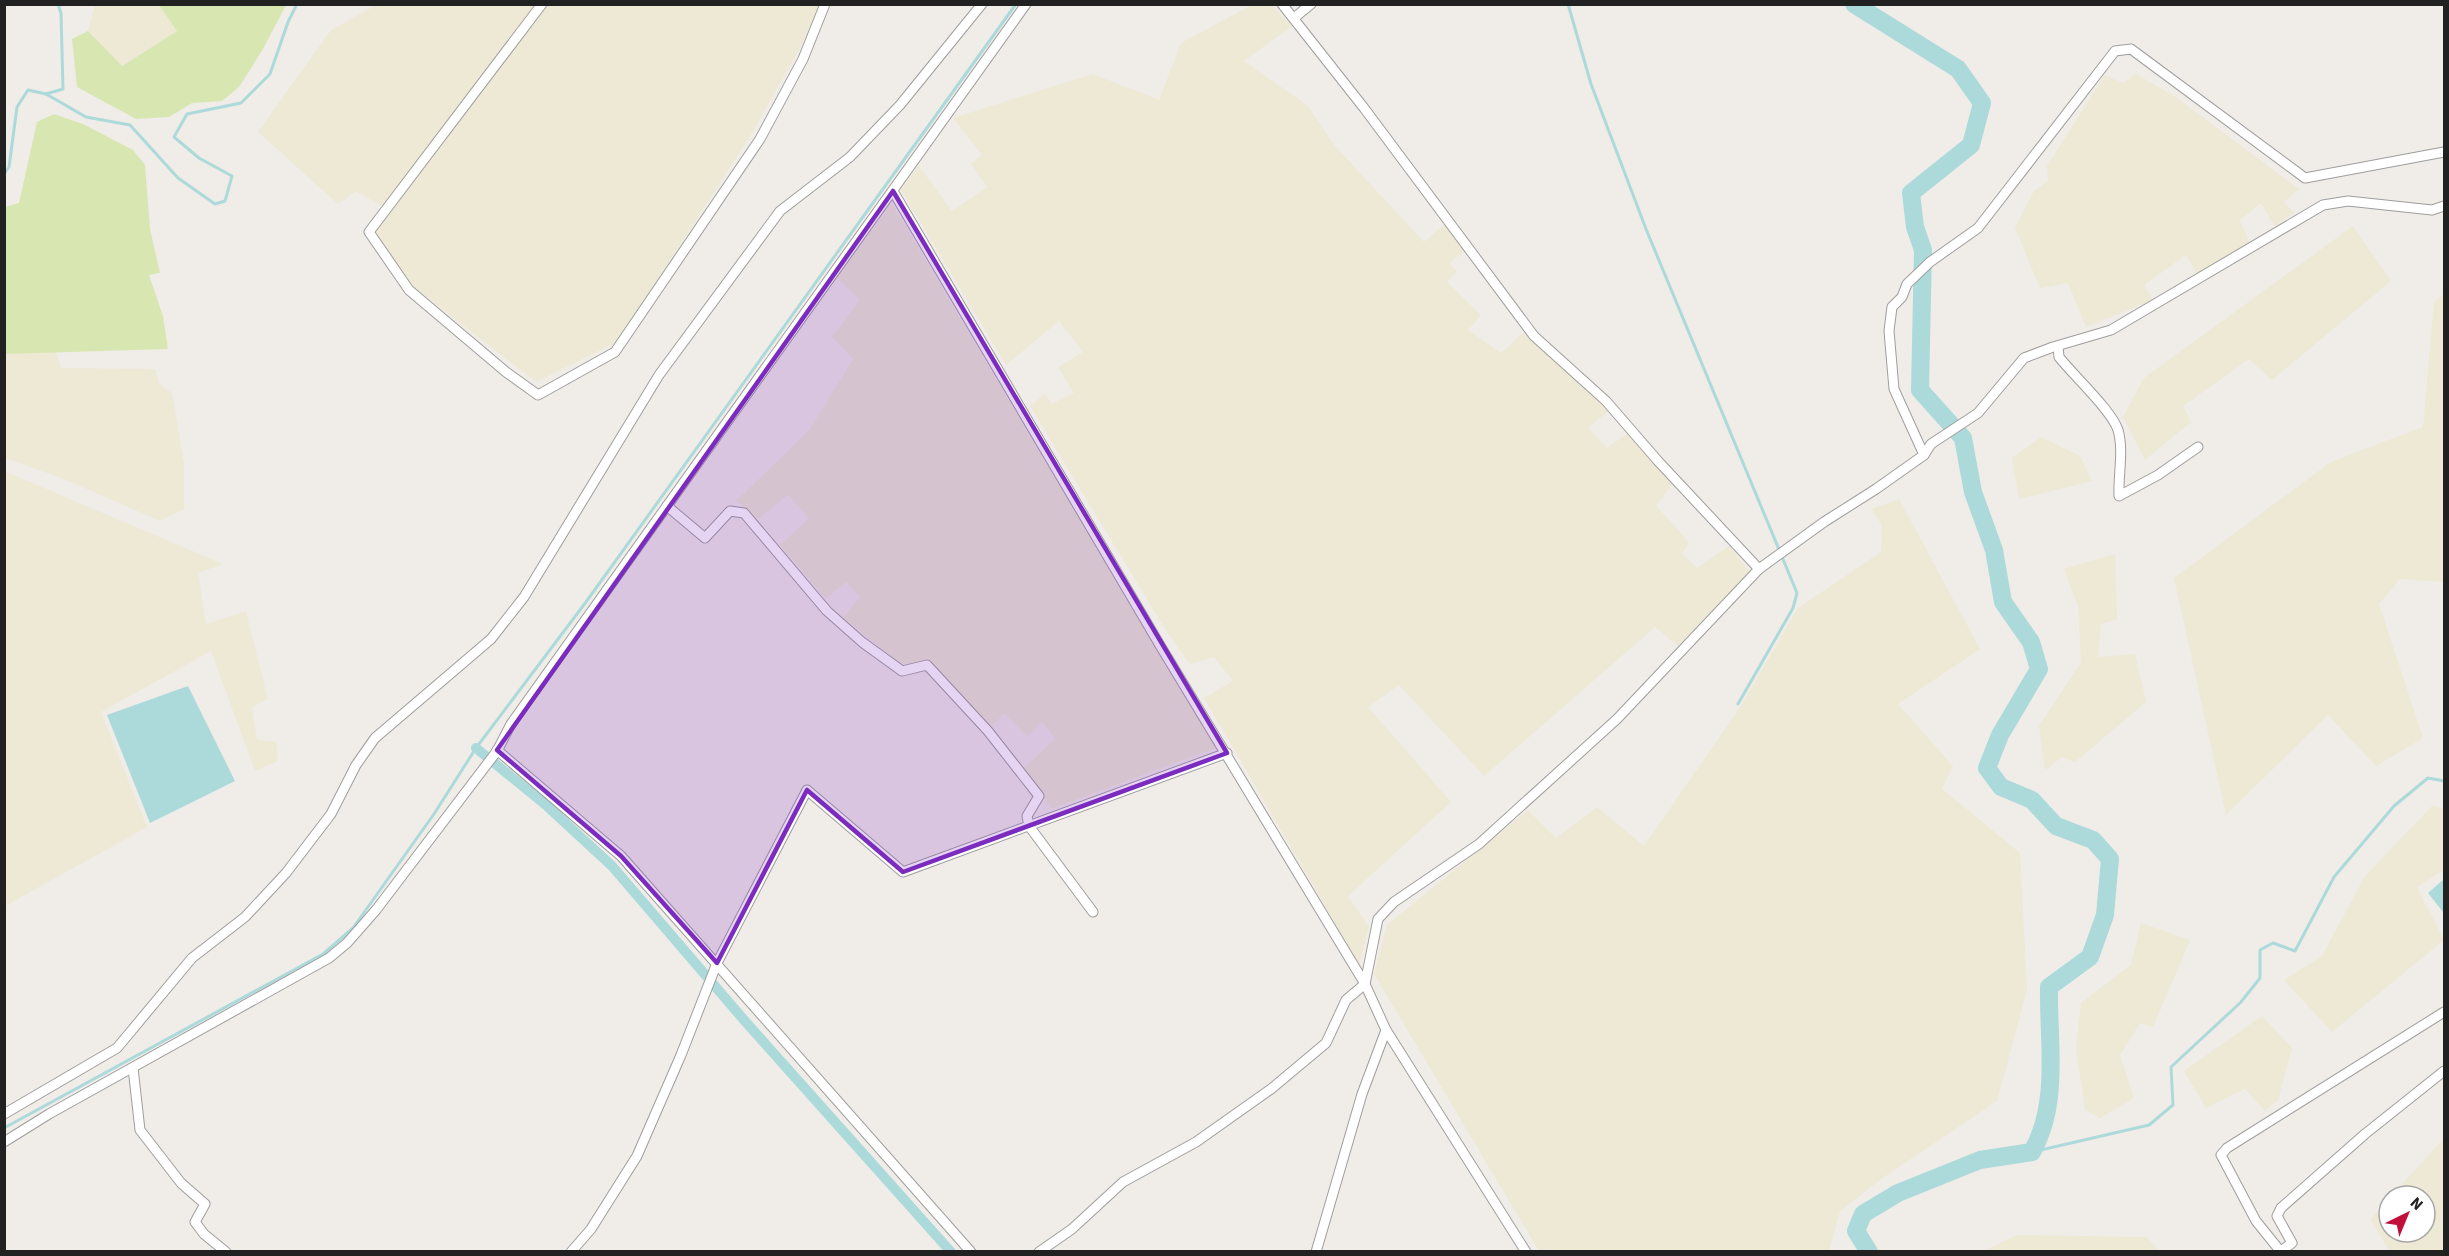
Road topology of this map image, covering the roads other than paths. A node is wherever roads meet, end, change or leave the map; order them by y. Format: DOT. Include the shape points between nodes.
graph roads {
  1 [pos="542,4"];
  2 [pos="825,4"];
  3 [pos="982,4"];
  4 [pos="1026,4"];
  5 [pos="1282,4"];
  6 [pos="1311,4"];
  7 [pos="1294,18"];
  8 [pos="2445,152"];
  9 [pos="893,190"];
  10 [pos="2445,206"];
  11 [pos="2058,346"];
  12 [pos="2198,447"];
  13 [pos="1924,455"];
  14 [pos="667,506"];
  15 [pos="1759,569"];
  16 [pos="497,751"];
  17 [pos="1227,753"];
  18 [pos="1029,826"];
  19 [pos="1093,912"];
  20 [pos="716,964"];
  21 [pos="1365,984"];
  22 [pos="2445,1012"];
  23 [pos="1386,1030"];
  24 [pos="133,1068"];
  25 [pos="2445,1071"];
  26 [pos="4,1114"];
  27 [pos="4,1142"];
  28 [pos="226,1251"];
  29 [pos="571,1251"];
  30 [pos="971,1251"];
  31 [pos="1039,1251"];
  32 [pos="1316,1251"];
  33 [pos="1526,1251"];
  34 [pos="2281,1251"];
  1 -- 2 [label="street" via="369,232 409,290 538,395 615,352 760,139 803,59"];
  3 -- 26 [label="street" via="900,105 850,157 780,211 659,375 524,597 491,639 375,738 331,814 286,873 245,917 192,958 117,1048"];
  4 -- 9 [label="street"];
  5 -- 7 [label="street"];
  6 -- 7 [label="street"];
  7 -- 15 [label="street" via="1534,336 1606,401"];
  8 -- 13 [label="street" via="2305,178 2131,49 2115,51 1978,228 1906,284 1902,297 1892,307 1889,331 1894,389"];
  9 -- 14 [label="street"];
  9 -- 17 [label="street"];
  10 -- 11 [label="street" via="2432,210 2348,201 2323,205 2111,330"];
  11 -- 12 [label="street" via="2060,357 2112,416 2118,430 2119,496"];
  11 -- 13 [label="street" via="2025,358 1978,413 1931,444"];
  13 -- 15 [label="street"];
  14 -- 16 [label="street" via="511,724"];
  14 -- 18 [label="street" via="705,538 730,511 744,513 827,610 862,642 903,671 927,665 988,731 1039,796 1027,816"];
  15 -- 21 [label="street" via="1609,726 1479,844 1394,902 1378,919"];
  16 -- 20 [label="street" via="615,850"];
  16 -- 24 [label="street" via="347,943 329,958"];
  17 -- 18 [label="street"];
  17 -- 21 [label="street"];
  18 -- 19 [label="street"];
  18 -- 20 [label="street" via="903,872 807,790"];
  20 -- 29 [label="street" via="637,1156 591,1229"];
  20 -- 30 [label="street"];
  21 -- 23 [label="street"];
  21 -- 31 [label="street" via="1346,1000 1326,1043 1271,1089 1196,1142 1123,1182 1072,1229"];
  22 -- 34 [label="street" via="2221,1155 2256,1221"];
  23 -- 32 [label="street" via="1362,1094"];
  23 -- 33 [label="street"];
  24 -- 27 [label="street"];
  24 -- 28 [label="street" via="140,1130 181,1183 205,1204 195,1222"];
  25 -- 34 [label="street" via="2281,1208 2277,1216 2292,1243"];
}
